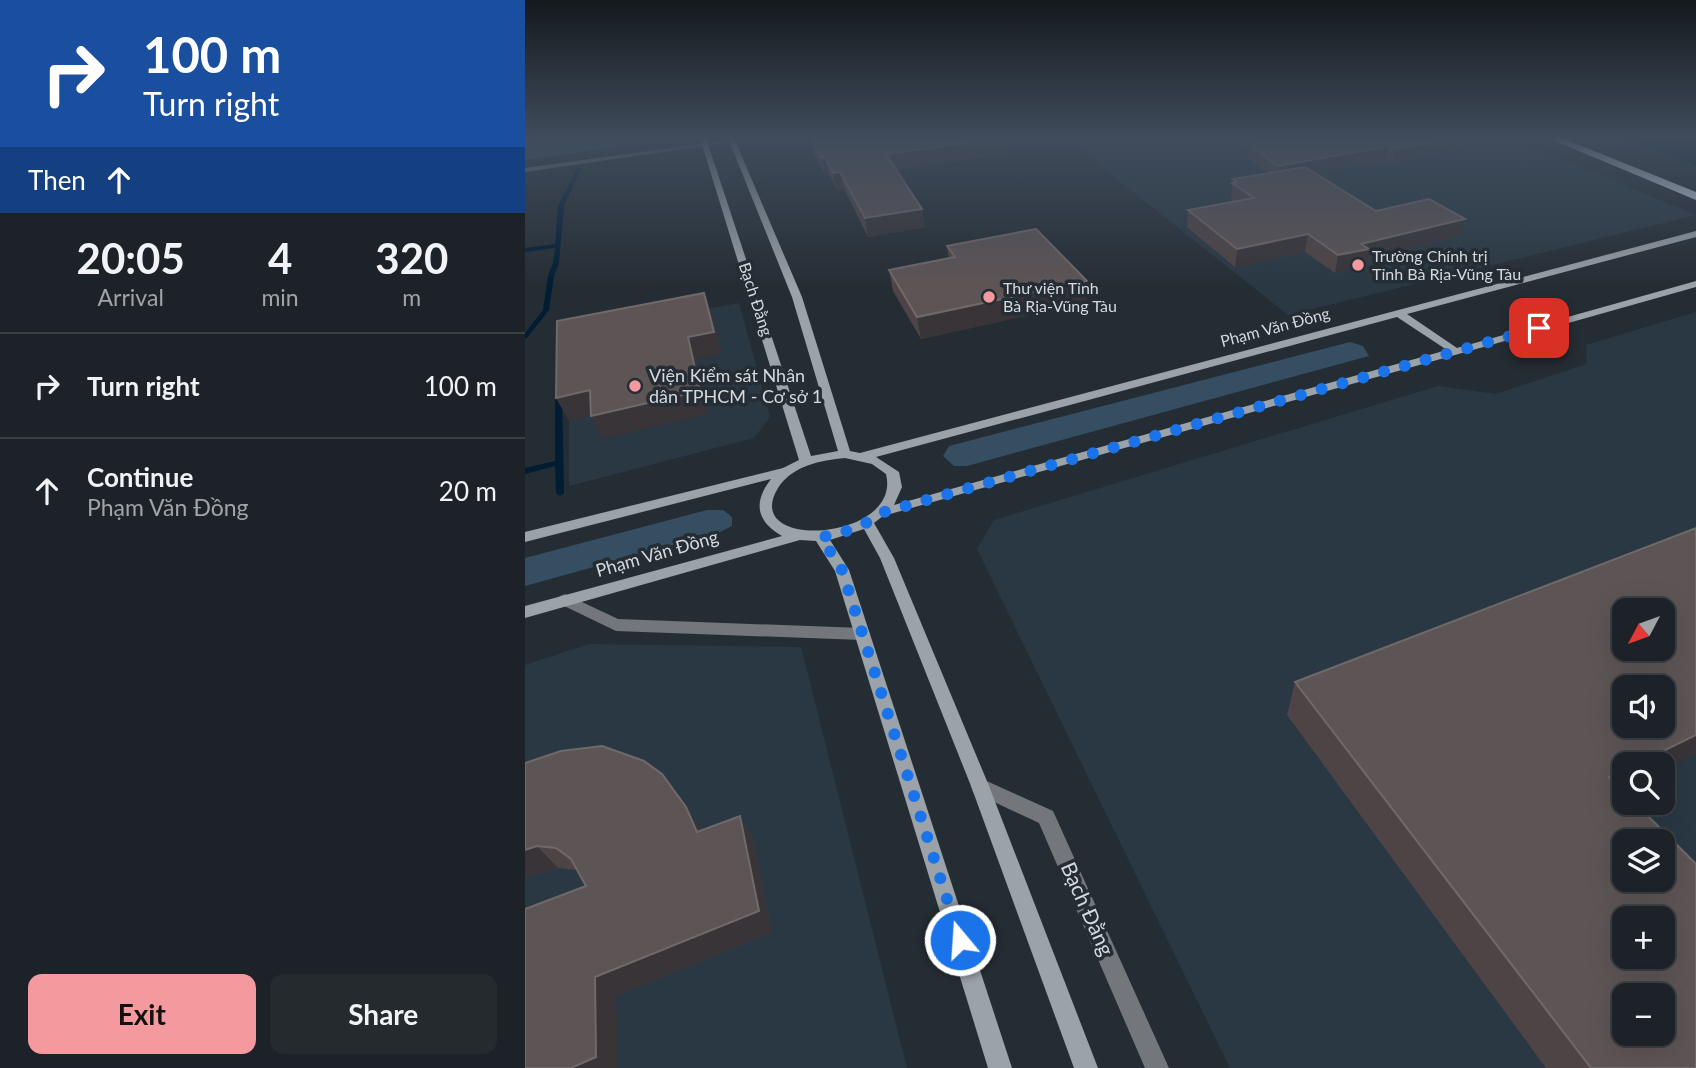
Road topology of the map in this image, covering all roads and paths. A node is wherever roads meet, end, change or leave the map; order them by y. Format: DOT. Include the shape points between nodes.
graph roads {
  1 [pos="720,188"];
  2 [pos="751,188"];
  3 [pos="1676,188"];
  4 [pos="1696,196"];
  5 [pos="1696,234"];
  6 [pos="1696,284"];
  7 [pos="1398,313"];
  8 [pos="1457,352"];
  9 [pos="845,454"];
  10 [pos="864,456"];
  11 [pos="806,461"];
  12 [pos="788,470"];
  13 [pos="884,512"];
  14 [pos="868,524"];
  15 [pos="799,536"];
  16 [pos="525,537"];
  17 [pos="821,537"];
  18 [pos="565,600"];
  19 [pos="525,612"];
  20 [pos="862,635"];
  21 [pos="980,786"];
  22 [pos="1000,1068"];
  23 [pos="1086,1068"];
  24 [pos="1157,1068"];
  1 -- 11 [label="street, Bạch Đằng"];
  2 -- 9 [label="street" via="797,297"];
  3 -- 4 [label="highway"];
  5 -- 7 [label="street, Phạm Văn Đồng"];
  6 -- 8 [label="street"];
  7 -- 8 [label="street"];
  7 -- 10 [label="street, Phạm Văn Đồng"];
  8 -- 13 [label="street"];
  9 -- 10 [label="street"];
  9 -- 11 [label="street"];
  10 -- 13 [label="street" via="892,471 896,484"];
  11 -- 12 [label="street"];
  12 -- 15 [label="street" via="774,482 764,508 776,525"];
  12 -- 16 [label="street"];
  13 -- 14 [label="street"];
  14 -- 17 [label="street"];
  14 -- 21 [label="street" via="887,558"];
  15 -- 17 [label="street"];
  15 -- 18 [label="street, Phạm Văn Đồng"];
  17 -- 20 [label="street" via="842,570"];
  18 -- 19 [label="street, Phạm Văn Đồng"];
  18 -- 20 [label="street" via="616,625"];
  20 -- 22 [label="street"];
  21 -- 23 [label="street"];
  21 -- 24 [label="street, Bạch Đằng" via="1046,817"];
}
